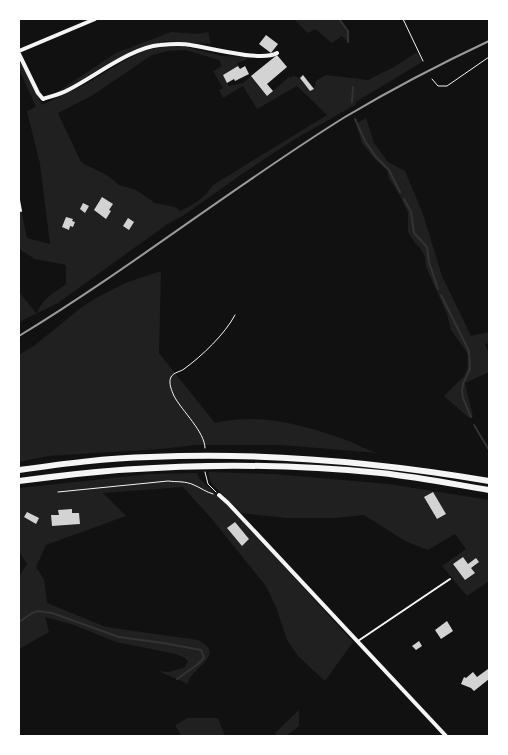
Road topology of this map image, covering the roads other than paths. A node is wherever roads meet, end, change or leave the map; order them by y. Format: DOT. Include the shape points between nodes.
graph roads {
  1 [pos="95,19"];
  2 [pos="19,52"];
  3 [pos="277,52"];
  4 [pos="19,200"];
  5 [pos="21,211"];
  6 [pos="19,470"];
  7 [pos="19,481"];
  8 [pos="489,481"];
  9 [pos="489,490"];
  10 [pos="219,495"];
  11 [pos="450,579"];
  12 [pos="358,641"];
  13 [pos="446,736"];
  1 -- 2 [label="street"];
  2 -- 3 [label="street" via="43,99 66,92 139,50 159,44 189,44 250,55 271,56"];
  4 -- 5 [label="lane"];
  6 -- 8 [label="highway" via="127,458 213,456 350,462"];
  7 -- 9 [label="highway" via="136,468 213,465 350,470"];
  10 -- 12 [label="street"];
  11 -- 12 [label="lane"];
  12 -- 13 [label="street"];
}
